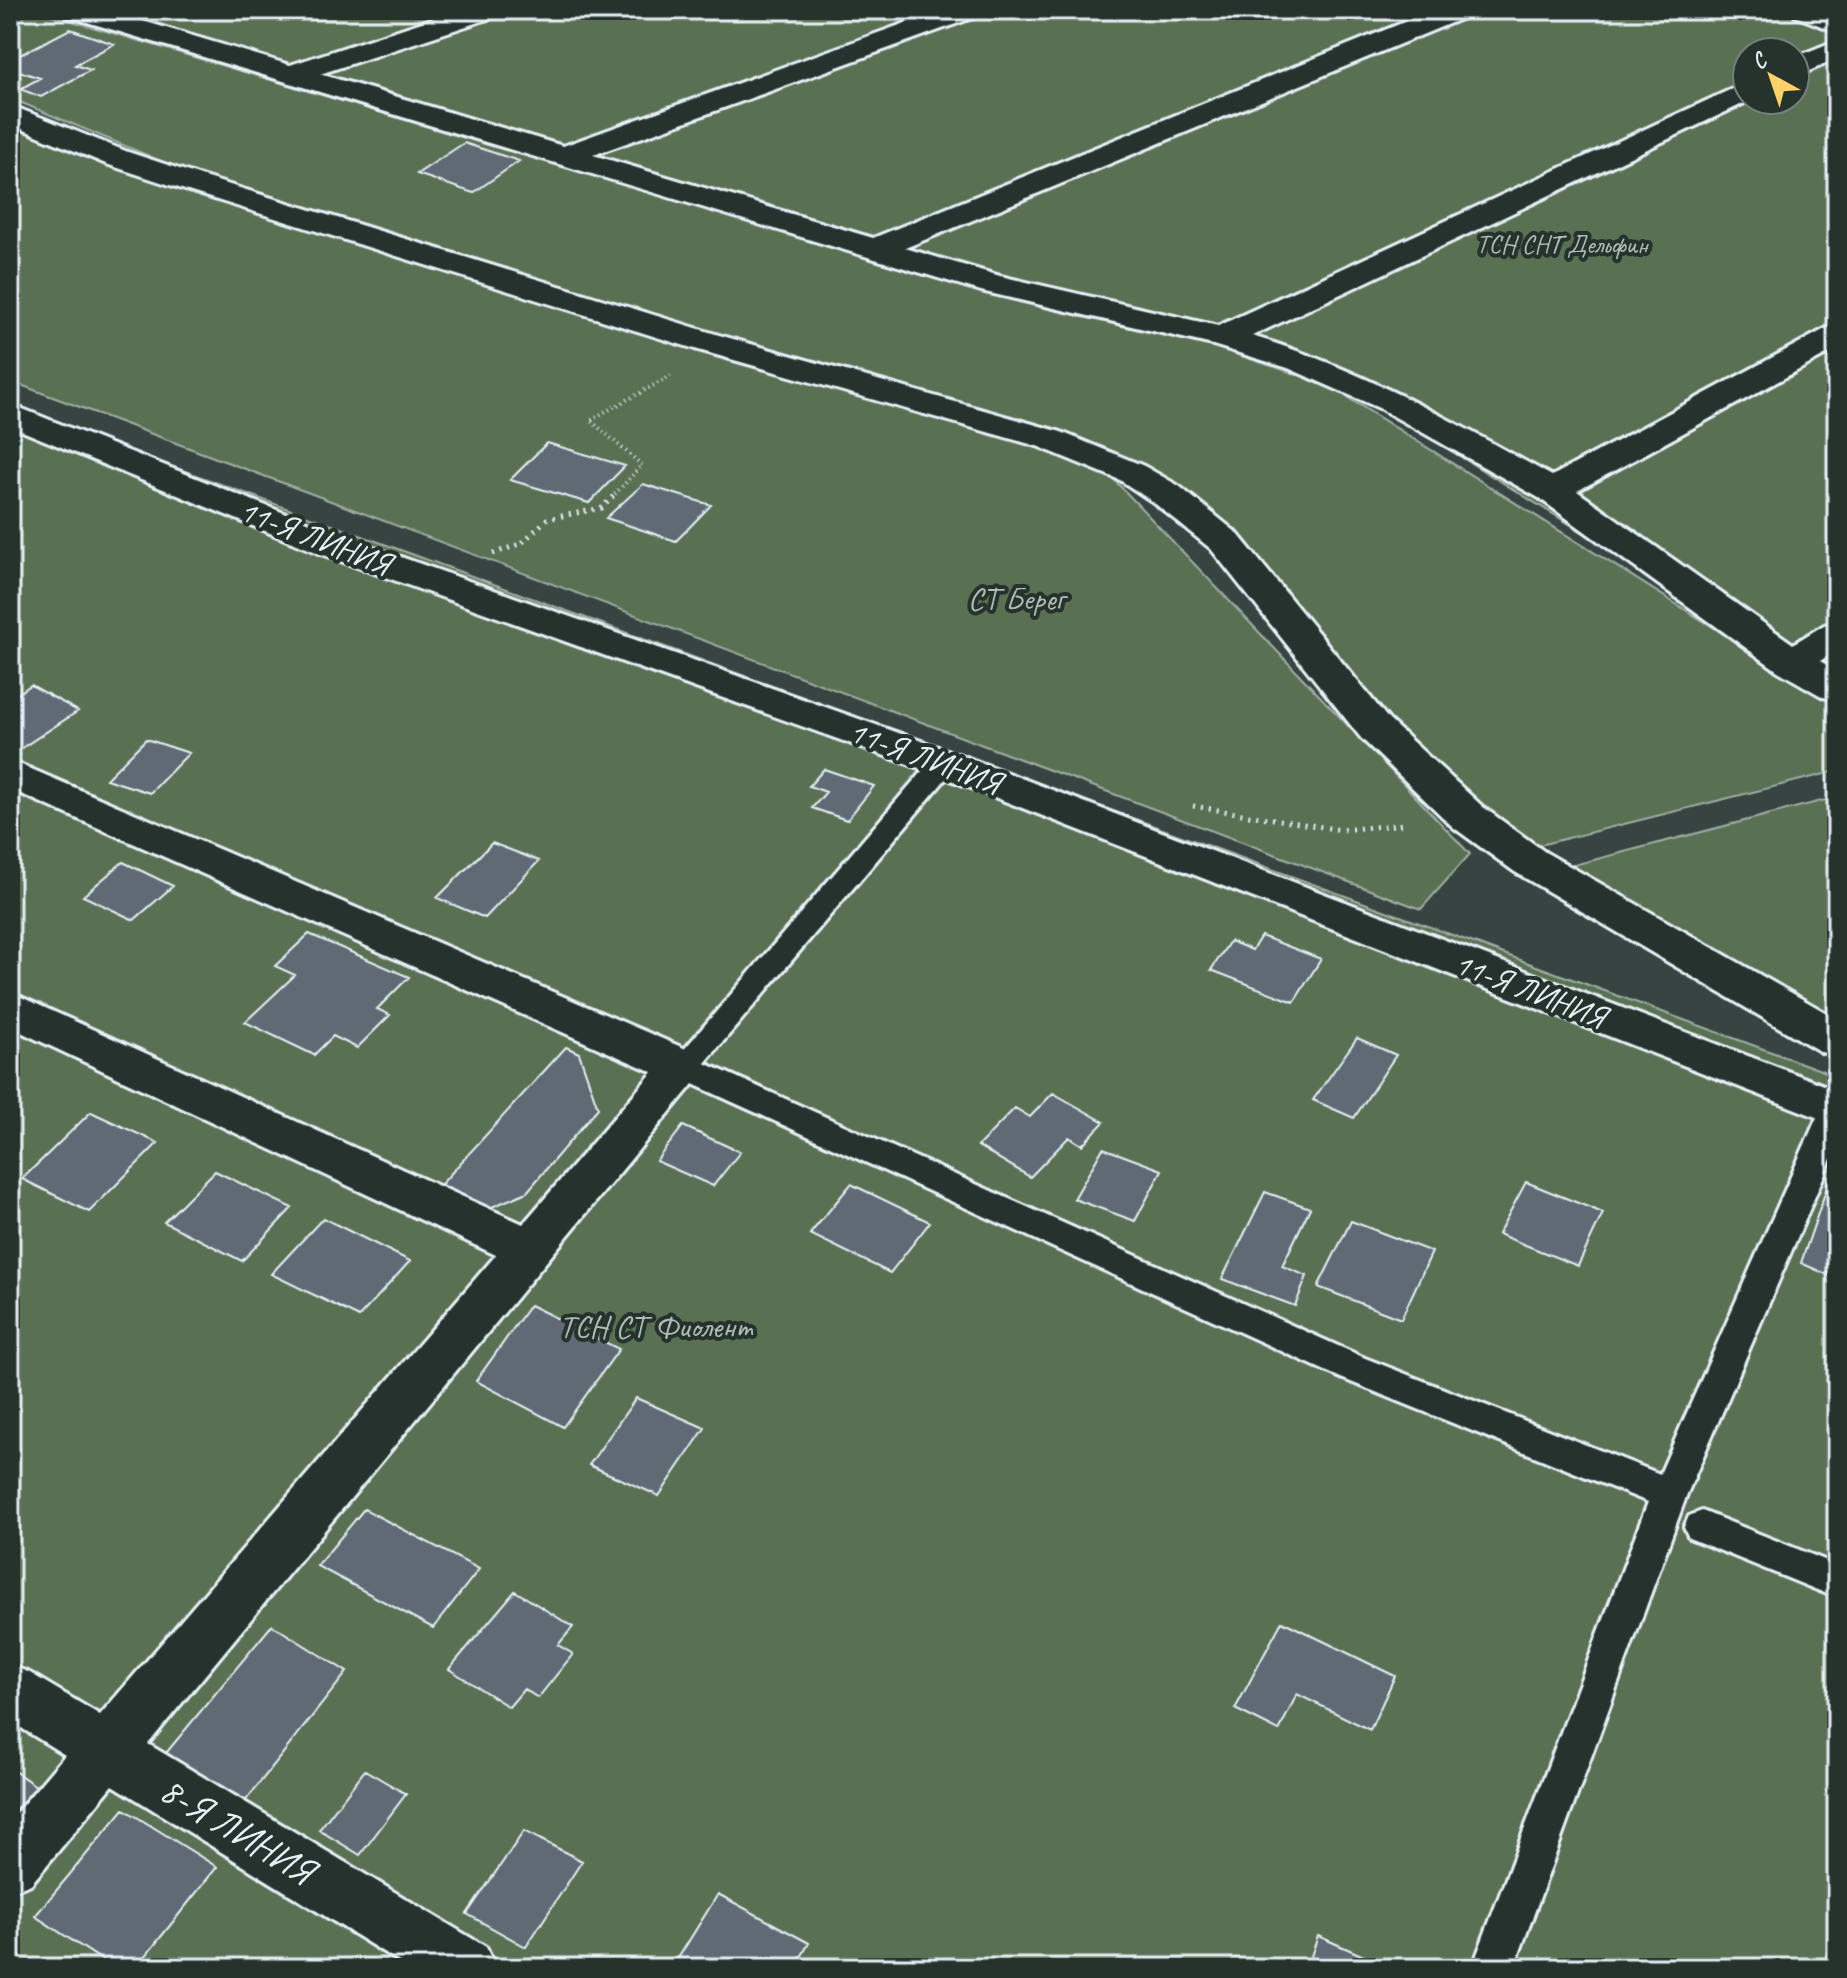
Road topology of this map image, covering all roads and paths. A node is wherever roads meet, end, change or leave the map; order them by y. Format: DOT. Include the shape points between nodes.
graph roads {
  1 [pos="77,10"];
  2 [pos="487,10"];
  3 [pos="968,10"];
  4 [pos="1458,10"];
  5 [pos="1805,10"];
  6 [pos="1837,24"];
  7 [pos="1837,48"];
  8 [pos="1811,60"];
  9 [pos="291,74"];
  10 [pos="1731,98"];
  11 [pos="10,114"];
  12 [pos="563,156"];
  13 [pos="875,249"];
  14 [pos="1837,336"];
  15 [pos="1222,337"];
  16 [pos="707,342"];
  17 [pos="10,414"];
  18 [pos="1552,490"];
  19 [pos="492,554"];
  20 [pos="1837,633"];
  21 [pos="1792,662"];
  22 [pos="1837,688"];
  23 [pos="944,763"];
  24 [pos="10,773"];
  25 [pos="1177,804"];
  26 [pos="1468,817"];
  27 [pos="10,1008"];
  28 [pos="1837,1040"];
  29 [pos="684,1067"];
  30 [pos="1837,1108"];
  31 [pos="528,1248"];
  32 [pos="1669,1494"];
  33 [pos="1702,1527"];
  34 [pos="1837,1582"];
  35 [pos="10,1691"];
  36 [pos="104,1749"];
  37 [pos="10,1864"];
  38 [pos="465,1968"];
  39 [pos="1493,1968"];
  1 -- 9 [label="street"];
  2 -- 9 [label="street"];
  3 -- 12 [label="street"];
  4 -- 13 [label="street"];
  5 -- 6 [label="street"];
  7 -- 8 [label="street"];
  9 -- 12 [label="street"];
  10 -- 15 [label="street"];
  11 -- 16 [label="street" via="196,184"];
  12 -- 13 [label="street"];
  13 -- 15 [label="street" via="992,284"];
  14 -- 18 [label="street"];
  15 -- 18 [label="street" via="1300,361 1391,401"];
  16 -- 19 [label="path" via="673,375 590,420 642,465 602,508 547,519 522,543"];
  16 -- 26 [label="street" via="1049,439 1090,453 1166,494 1224,541 1375,729"];
  17 -- 23 [label="street, 11-Я ЛИНИЯ" via="334,546"];
  18 -- 21 [label="street"];
  20 -- 21 [label="street"];
  21 -- 22 [label="street"];
  23 -- 29 [label="lane"];
  23 -- 30 [label="street, 11-Я ЛИНИЯ"];
  24 -- 29 [label="street"];
  25 -- 26 [label="path" via="1341,830"];
  26 -- 28 [label="street" via="1530,862"];
  27 -- 31 [label="street"];
  29 -- 31 [label="street"];
  29 -- 32 [label="lane" via="1353,1368"];
  30 -- 32 [label="lane"];
  31 -- 36 [label="street"];
  32 -- 39 [label="lane"];
  33 -- 34 [label="lane"];
  35 -- 36 [label="street, 8-Я ЛИНИЯ"];
  36 -- 37 [label="street"];
  36 -- 38 [label="street, 8-Я ЛИНИЯ"];
}
